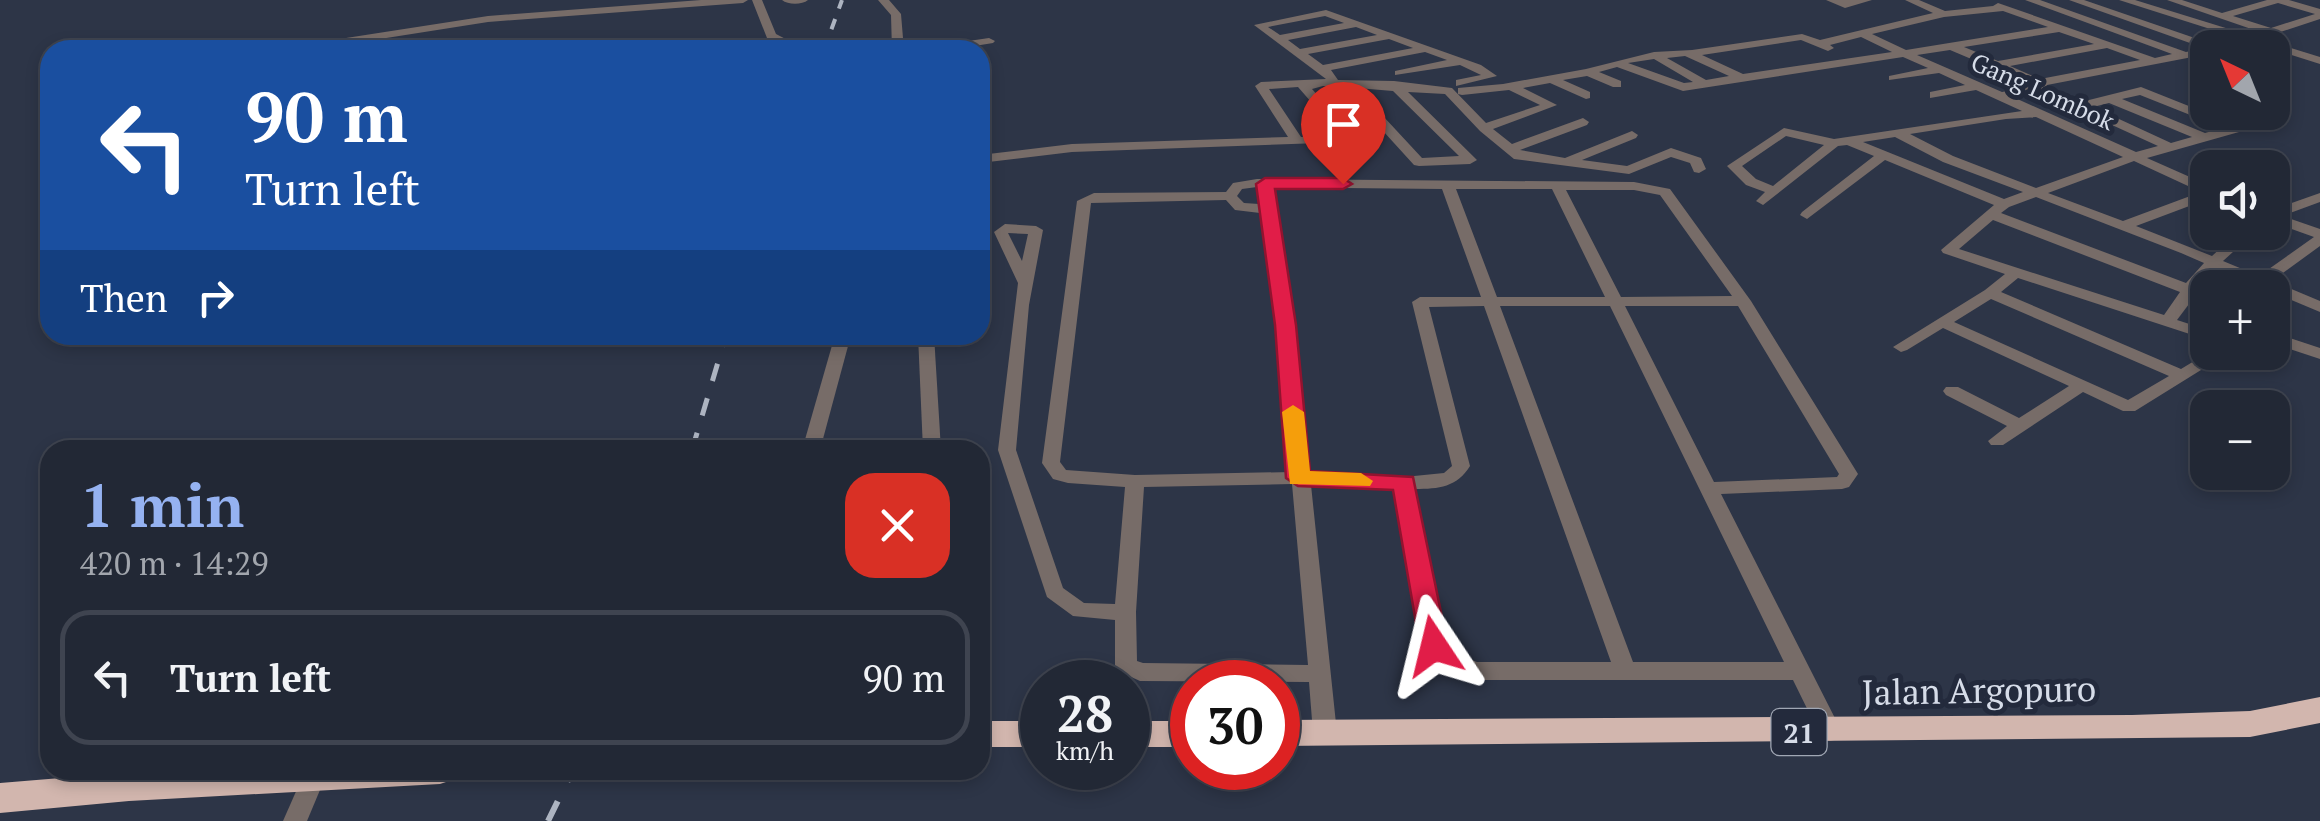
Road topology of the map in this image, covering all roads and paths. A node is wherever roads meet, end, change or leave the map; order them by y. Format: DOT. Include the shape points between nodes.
graph roads {
  1 [pos="743,0"];
  2 [pos="757,0"];
  3 [pos="787,0"];
  4 [pos="803,0"];
  5 [pos="883,0"];
  6 [pos="1831,0"];
  7 [pos="1867,0"];
  8 [pos="2030,0"];
  9 [pos="2074,0"];
  10 [pos="2124,0"];
  11 [pos="2172,0"];
  12 [pos="1916,2"];
  13 [pos="645,4"];
  14 [pos="2005,4"];
  15 [pos="1944,14"];
  16 [pos="2320,14"];
  17 [pos="2222,16"];
  18 [pos="1357,24"];
  19 [pos="2062,28"];
  20 [pos="1782,29"];
  21 [pos="2217,30"];
  22 [pos="2265,30"];
  23 [pos="2276,30"];
  24 [pos="1860,34"];
  25 [pos="1389,36"];
  26 [pos="1802,37"];
  27 [pos="1277,39"];
  28 [pos="350,40"];
  29 [pos="781,40"];
  30 [pos="897,40"];
  31 [pos="2190,41"];
  32 [pos="1819,44"];
  33 [pos="2107,45"];
  34 [pos="1951,46"];
  35 [pos="1424,48"];
  36 [pos="1905,52"];
  37 [pos="2290,52"];
  38 [pos="1298,53"];
  39 [pos="1692,53"];
  40 [pos="2190,54"];
  41 [pos="1654,55"];
  42 [pos="2185,55"];
  43 [pos="1462,61"];
  44 [pos="1859,61"];
  45 [pos="2320,61"];
  46 [pos="2153,62"];
  47 [pos="1617,63"];
  48 [pos="1992,64"];
  49 [pos="1320,69"];
  50 [pos="1941,70"];
  51 [pos="1588,72"];
  52 [pos="1742,78"];
  53 [pos="1892,78"];
  54 [pos="1397,79"];
  55 [pos="1551,79"];
  56 [pos="1339,82"];
  57 [pos="1309,83"];
  58 [pos="2039,83"];
  59 [pos="1617,84"];
  60 [pos="1705,84"];
  61 [pos="1511,86"];
  62 [pos="1978,86"];
  63 [pos="1454,87"];
  64 [pos="1586,94"];
  65 [pos="1934,95"];
  66 [pos="2001,96"];
  67 [pos="2109,98"];
  68 [pos="2020,106"];
  69 [pos="2038,114"];
  70 [pos="2006,115"];
  71 [pos="1584,122"];
  72 [pos="1484,128"];
  73 [pos="1896,133"];
  74 [pos="1632,136"];
  75 [pos="2206,138"];
  76 [pos="1296,139"];
  77 [pos="1840,141"];
  78 [pos="2170,147"];
  79 [pos="1509,150"];
  80 [pos="1883,155"];
  81 [pos="2134,157"];
  82 [pos="990,158"];
  83 [pos="1565,162"];
  84 [pos="1700,169"];
  85 [pos="2190,183"];
  86 [pos="1265,184"];
  87 [pos="1448,185"];
  88 [pos="1557,185"];
  89 [pos="2032,192"];
  90 [pos="1230,196"];
  91 [pos="2320,197"];
  92 [pos="2190,199"];
  93 [pos="1266,209"];
  94 [pos="1997,209"];
  95 [pos="2290,209"];
  96 [pos="1808,216"];
  97 [pos="2290,224"];
  98 [pos="2123,226"];
  99 [pos="2320,237"];
  100 [pos="2225,250"];
  101 [pos="2211,261"];
  102 [pos="2232,270"];
  103 [pos="2276,270"];
  104 [pos="2016,272"];
  105 [pos="1024,282"];
  106 [pos="2188,289"];
  107 [pos="1990,293"];
  108 [pos="2290,295"];
  109 [pos="1492,301"];
  110 [pos="1614,301"];
  111 [pos="1743,301"];
  112 [pos="2320,308"];
  113 [pos="2170,320"];
  114 [pos="1944,323"];
  115 [pos="2190,328"];
  116 [pos="2290,343"];
  117 [pos="840,345"];
  118 [pos="927,345"];
  119 [pos="1901,347"];
  120 [pos="2320,354"];
  121 [pos="2192,370"];
  122 [pos="2182,376"];
  123 [pos="2081,386"];
  124 [pos="1952,391"];
  125 [pos="2020,426"];
  126 [pos="813,440"];
  127 [pos="931,440"];
  128 [pos="1996,441"];
  129 [pos="1298,478"];
  130 [pos="1135,481"];
  131 [pos="1404,482"];
  132 [pos="1711,488"];
  133 [pos="1124,612"];
  134 [pos="1801,670"];
  135 [pos="1626,672"];
  136 [pos="1320,674"];
  137 [pos="2320,710"];
  138 [pos="1830,732"];
  139 [pos="1300,733"];
  140 [pos="1325,733"];
  141 [pos="990,734"];
  142 [pos="1020,734"];
  143 [pos="267,780"];
  144 [pos="312,780"];
  145 [pos="0,798"];
  146 [pos="295,821"];
  1 -- 13 [label="street"];
  2 -- 29 [label="street" via="768,33"];
  3 -- 4 [label="street"];
  5 -- 30 [label="street" via="896,14"];
  6 -- 7 [label="street"];
  8 -- 42 [label="street"];
  9 -- 31 [label="street"];
  10 -- 21 [label="street"];
  11 -- 17 [label="street"];
  12 -- 15 [label="street"];
  13 -- 28 [label="street"];
  14 -- 15 [label="street"];
  14 -- 19 [label="street"];
  15 -- 24 [label="street"];
  16 -- 17 [label="street" via="2278,0"];
  16 -- 23 [label="street"];
  17 -- 22 [label="street"];
  18 -- 25 [label="street"];
  18 -- 27 [label="street"];
  18 -- 27 [label="street" via="1324,13 1260,24"];
  19 -- 33 [label="street"];
  19 -- 34 [label="street"];
  20 -- 26 [label="street"];
  24 -- 32 [label="street"];
  24 -- 36 [label="street, Gang Lombok"];
  25 -- 35 [label="street"];
  25 -- 38 [label="street"];
  26 -- 32 [label="street"];
  26 -- 39 [label="street"];
  27 -- 38 [label="street"];
  32 -- 44 [label="street"];
  33 -- 46 [label="street"];
  33 -- 48 [label="street"];
  34 -- 36 [label="street"];
  34 -- 48 [label="street"];
  35 -- 43 [label="street"];
  35 -- 49 [label="street"];
  36 -- 44 [label="street"];
  36 -- 50 [label="street, Gang Lombok"];
  37 -- 45 [label="street"];
  38 -- 49 [label="street"];
  39 -- 41 [label="street"];
  39 -- 52 [label="street"];
  40 -- 42 [label="street"];
  41 -- 47 [label="street"];
  41 -- 60 [label="street"];
  42 -- 46 [label="street"];
  43 -- 54 [label="street"];
  43 -- 63 [label="street" via="1492,76"];
  44 -- 52 [label="street"];
  46 -- 58 [label="street"];
  47 -- 51 [label="street"];
  47 -- 60 [label="street" via="1683,87"];
  48 -- 50 [label="street"];
  48 -- 58 [label="street"];
  49 -- 56 [label="street"];
  50 -- 53 [label="street"];
  50 -- 62 [label="street, Gang Lombok"];
  51 -- 55 [label="street"];
  51 -- 59 [label="street"];
  52 -- 60 [label="street"];
  54 -- 56 [label="street"];
  54 -- 56 [label="street" via="1470,160 1419,162"];
  54 -- 63 [label="street"];
  55 -- 61 [label="street"];
  55 -- 64 [label="street"];
  56 -- 57 [label="street"];
  57 -- 76 [label="street" via="1261,86"];
  57 -- 76 [label="street" via="1304,87 1346,136"];
  58 -- 66 [label="street" via="2038,90"];
  61 -- 63 [label="street"];
  61 -- 72 [label="street" via="1552,105"];
  62 -- 65 [label="street"];
  62 -- 66 [label="street, Gang Lombok"];
  63 -- 72 [label="street"];
  66 -- 68 [label="street, Gang Lombok"];
  67 -- 75 [label="street"];
  67 -- 75 [label="street" via="2146,93 2235,130"];
  67 -- 78 [label="street" via="2080,108"];
  68 -- 69 [label="street, Gang Lombok"];
  68 -- 70 [label="street"];
  69 -- 70 [label="street"];
  69 -- 81 [label="street, Gang Lombok"];
  70 -- 73 [label="street"];
  71 -- 79 [label="street"];
  72 -- 79 [label="street"];
  73 -- 77 [label="street"];
  73 -- 89 [label="street"];
  74 -- 83 [label="street"];
  75 -- 78 [label="street"];
  76 -- 82 [label="street" via="1072,148"];
  77 -- 77 [label="street" via="1769,196 1734,166 1784,132"];
  77 -- 80 [label="street"];
  78 -- 81 [label="street"];
  79 -- 83 [label="street"];
  80 -- 94 [label="street"];
  80 -- 96 [label="street"];
  81 -- 85 [label="street, Gang Lombok"];
  81 -- 89 [label="street"];
  83 -- 84 [label="street" via="1629,170 1671,152"];
  86 -- 87 [label="street"];
  86 -- 90 [label="street" via="1238,186"];
  86 -- 93 [label="street"];
  87 -- 88 [label="street"];
  87 -- 109 [label="street"];
  88 -- 110 [label="street"];
  88 -- 111 [label="street" via="1665,192"];
  89 -- 94 [label="street"];
  89 -- 98 [label="street"];
  90 -- 93 [label="street" via="1236,205"];
  90 -- 130 [label="street" via="1094,197 1082,204 1051,462 1068,477"];
  91 -- 95 [label="street"];
  92 -- 98 [label="street"];
  93 -- 129 [label="street" via="1286,325"];
  94 -- 104 [label="street" via="1948,250"];
  94 -- 106 [label="street"];
  97 -- 99 [label="street"];
  98 -- 101 [label="street"];
  99 -- 103 [label="street"];
  100 -- 101 [label="street"];
  101 -- 102 [label="street"];
  101 -- 106 [label="street"];
  104 -- 107 [label="street"];
  104 -- 113 [label="street"];
  105 -- 133 [label="street" via="1007,450 1054,592 1080,611"];
  106 -- 113 [label="street"];
  107 -- 114 [label="street"];
  107 -- 122 [label="street"];
  108 -- 112 [label="street"];
  109 -- 110 [label="street"];
  109 -- 131 [label="street" via="1420,302 1461,466 1447,482"];
  109 -- 135 [label="street"];
  110 -- 111 [label="street"];
  110 -- 132 [label="street"];
  111 -- 132 [label="street" via="1848,474 1842,483 1820,486"];
  113 -- 115 [label="street"];
  114 -- 119 [label="street"];
  114 -- 123 [label="street"];
  116 -- 120 [label="street"];
  117 -- 126 [label="street"];
  118 -- 127 [label="street"];
  121 -- 122 [label="street"];
  122 -- 123 [label="street" via="2128,406"];
  123 -- 125 [label="street"];
  124 -- 125 [label="street"];
  125 -- 128 [label="street"];
  129 -- 130 [label="street"];
  129 -- 131 [label="street"];
  129 -- 136 [label="street"];
  130 -- 133 [label="street"];
  131 -- 135 [label="street" via="1434,646 1444,658 1477,671"];
  132 -- 134 [label="street"];
  133 -- 136 [label="street" via="1124,658 1132,670"];
  134 -- 135 [label="street"];
  134 -- 138 [label="street"];
  136 -- 140 [label="street"];
  137 -- 138 [label="highway, Jalan Argopuro / 21" via="2250,724"];
  138 -- 140 [label="highway, Jalan Argopuro / 21"];
  139 -- 140 [label="highway, Jalan Argopuro / 21"];
  141 -- 142 [label="highway"];
  143 -- 145 [label="highway"];
  144 -- 146 [label="street"];
}
